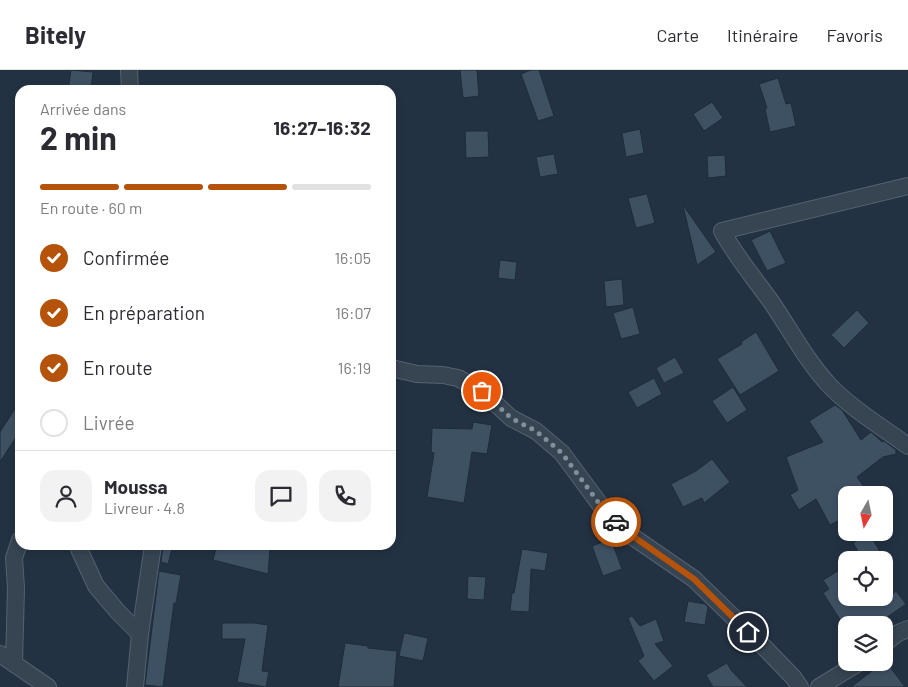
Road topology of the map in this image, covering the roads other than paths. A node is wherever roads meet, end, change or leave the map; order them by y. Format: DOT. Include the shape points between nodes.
graph roads {
  1 [pos="129,70"];
  2 [pos="130,85"];
  3 [pos="908,186"];
  4 [pos="396,369"];
  5 [pos="908,446"];
  6 [pos="17,550"];
  7 [pos="78,550"];
  8 [pos="152,550"];
  9 [pos="908,629"];
  10 [pos="140,634"];
  11 [pos="893,637"];
  12 [pos="0,654"];
  13 [pos="14,664"];
  14 [pos="845,671"];
  15 [pos="48,687"];
  16 [pos="135,687"];
  17 [pos="800,687"];
  18 [pos="819,687"];
  1 -- 2 [label="street"];
  3 -- 5 [label="street" via="722,231 804,354 830,386"];
  4 -- 17 [label="street" via="458,378 482,391 511,418 536,431 562,453 612,519 694,579"];
  6 -- 13 [label="street"];
  7 -- 10 [label="street" via="96,586"];
  8 -- 10 [label="street"];
  9 -- 11 [label="street"];
  10 -- 16 [label="street"];
  12 -- 13 [label="street"];
  13 -- 15 [label="street"];
  14 -- 18 [label="street"];
}
